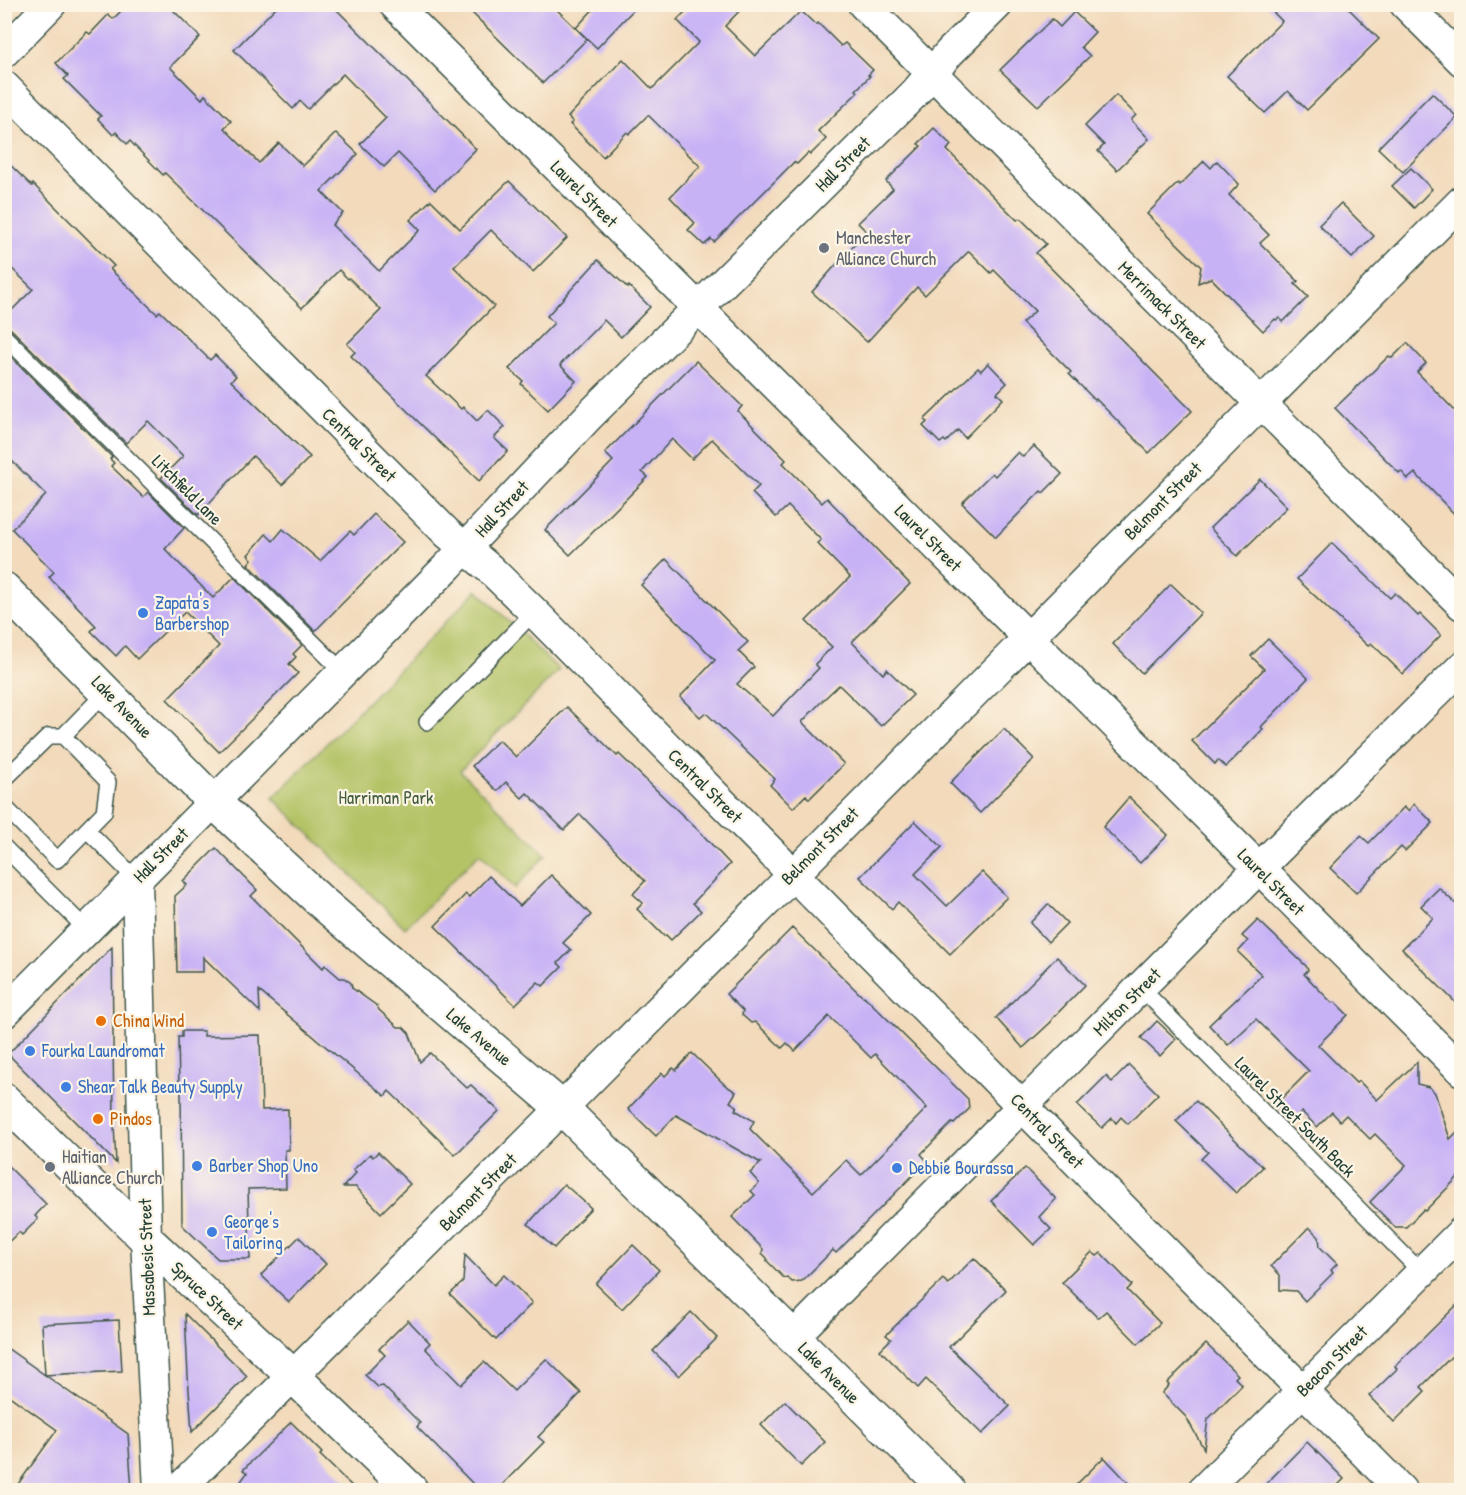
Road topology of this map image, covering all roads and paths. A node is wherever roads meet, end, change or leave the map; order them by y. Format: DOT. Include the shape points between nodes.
graph roads {
  1 [pos="51,4"];
  2 [pos="394,4"];
  3 [pos="863,4"];
  4 [pos="998,4"];
  5 [pos="1405,4"];
  6 [pos="4,52"];
  7 [pos="1461,61"];
  8 [pos="932,73"];
  9 [pos="4,86"];
  10 [pos="1461,201"];
  11 [pos="698,308"];
  12 [pos="4,336"];
  13 [pos="1260,403"];
  14 [pos="465,548"];
  15 [pos="4,589"];
  16 [pos="1461,605"];
  17 [pos="534,612"];
  18 [pos="1028,638"];
  19 [pos="1461,667"];
  20 [pos="343,672"];
  21 [pos="107,691"];
  22 [pos="427,722"];
  23 [pos="63,736"];
  24 [pos="4,780"];
  25 [pos="214,801"];
  26 [pos="4,806"];
  27 [pos="87,830"];
  28 [pos="4,848"];
  29 [pos="1258,869"];
  30 [pos="793,873"];
  31 [pos="136,880"];
  32 [pos="87,930"];
  33 [pos="1141,988"];
  34 [pos="4,1013"];
  35 [pos="1461,1071"];
  36 [pos="4,1100"];
  37 [pos="1023,1106"];
  38 [pos="562,1108"];
  39 [pos="1461,1232"];
  40 [pos="146,1239"];
  41 [pos="1421,1272"];
  42 [pos="793,1337"];
  43 [pos="292,1375"];
  44 [pos="1302,1392"];
  45 [pos="159,1491"];
  46 [pos="178,1491"];
  47 [pos="411,1491"];
  48 [pos="948,1491"];
  49 [pos="1203,1491"];
  50 [pos="1401,1491"];
  1 -- 6 [label="street"];
  2 -- 11 [label="street, Laurel Street"];
  3 -- 8 [label="street, Merrimack Street"];
  4 -- 8 [label="street, Hall Street"];
  5 -- 7 [label="street"];
  8 -- 11 [label="street, Hall Street"];
  8 -- 13 [label="street, Merrimack Street"];
  9 -- 14 [label="street, Central Street"];
  10 -- 13 [label="street, Belmont Street"];
  11 -- 14 [label="street, Hall Street"];
  11 -- 18 [label="street, Laurel Street"];
  12 -- 20 [label="lane, Litchfield Lane"];
  13 -- 16 [label="street, Merrimack Street"];
  13 -- 18 [label="street, Belmont Street"];
  14 -- 17 [label="street, Central Street"];
  14 -- 20 [label="street, Hall Street"];
  15 -- 21 [label="street, Lake Avenue"];
  17 -- 22 [label="lane"];
  17 -- 30 [label="street, Central Street"];
  18 -- 29 [label="street, Laurel Street"];
  18 -- 30 [label="street, Belmont Street"];
  19 -- 29 [label="street, Milton Street"];
  20 -- 25 [label="street, Hall Street"];
  21 -- 23 [label="lane"];
  21 -- 25 [label="street, Lake Avenue"];
  23 -- 24 [label="lane" via="49,736"];
  23 -- 27 [label="lane" via="108,782 104,812"];
  25 -- 31 [label="street, Hall Street"];
  25 -- 38 [label="street, Lake Avenue" via="320,901"];
  26 -- 27 [label="lane" via="57,860"];
  27 -- 31 [label="lane"];
  28 -- 32 [label="lane"];
  29 -- 33 [label="street, Milton Street"];
  29 -- 35 [label="street, Laurel Street"];
  30 -- 37 [label="street, Central Street"];
  30 -- 38 [label="street, Belmont Street"];
  31 -- 32 [label="street, Hall Street"];
  31 -- 40 [label="street, Massabesic Street"];
  32 -- 34 [label="street, Hall Street"];
  33 -- 37 [label="street, Milton Street"];
  33 -- 41 [label="lane, Laurel Street South Back"];
  36 -- 40 [label="street, Spruce Street"];
  37 -- 42 [label="street, Milton Street"];
  37 -- 44 [label="street, Central Street"];
  38 -- 42 [label="street, Lake Avenue"];
  38 -- 43 [label="street, Belmont Street"];
  39 -- 41 [label="street, Beacon Street"];
  40 -- 43 [label="street, Spruce Street"];
  40 -- 45 [label="street, Massabesic Street"];
  41 -- 44 [label="street, Beacon Street"];
  42 -- 48 [label="street, Lake Avenue"];
  43 -- 46 [label="street, Belmont Street"];
  43 -- 47 [label="street, Spruce Street"];
  44 -- 49 [label="street, Beacon Street"];
  44 -- 50 [label="street, Central Street"];
}
